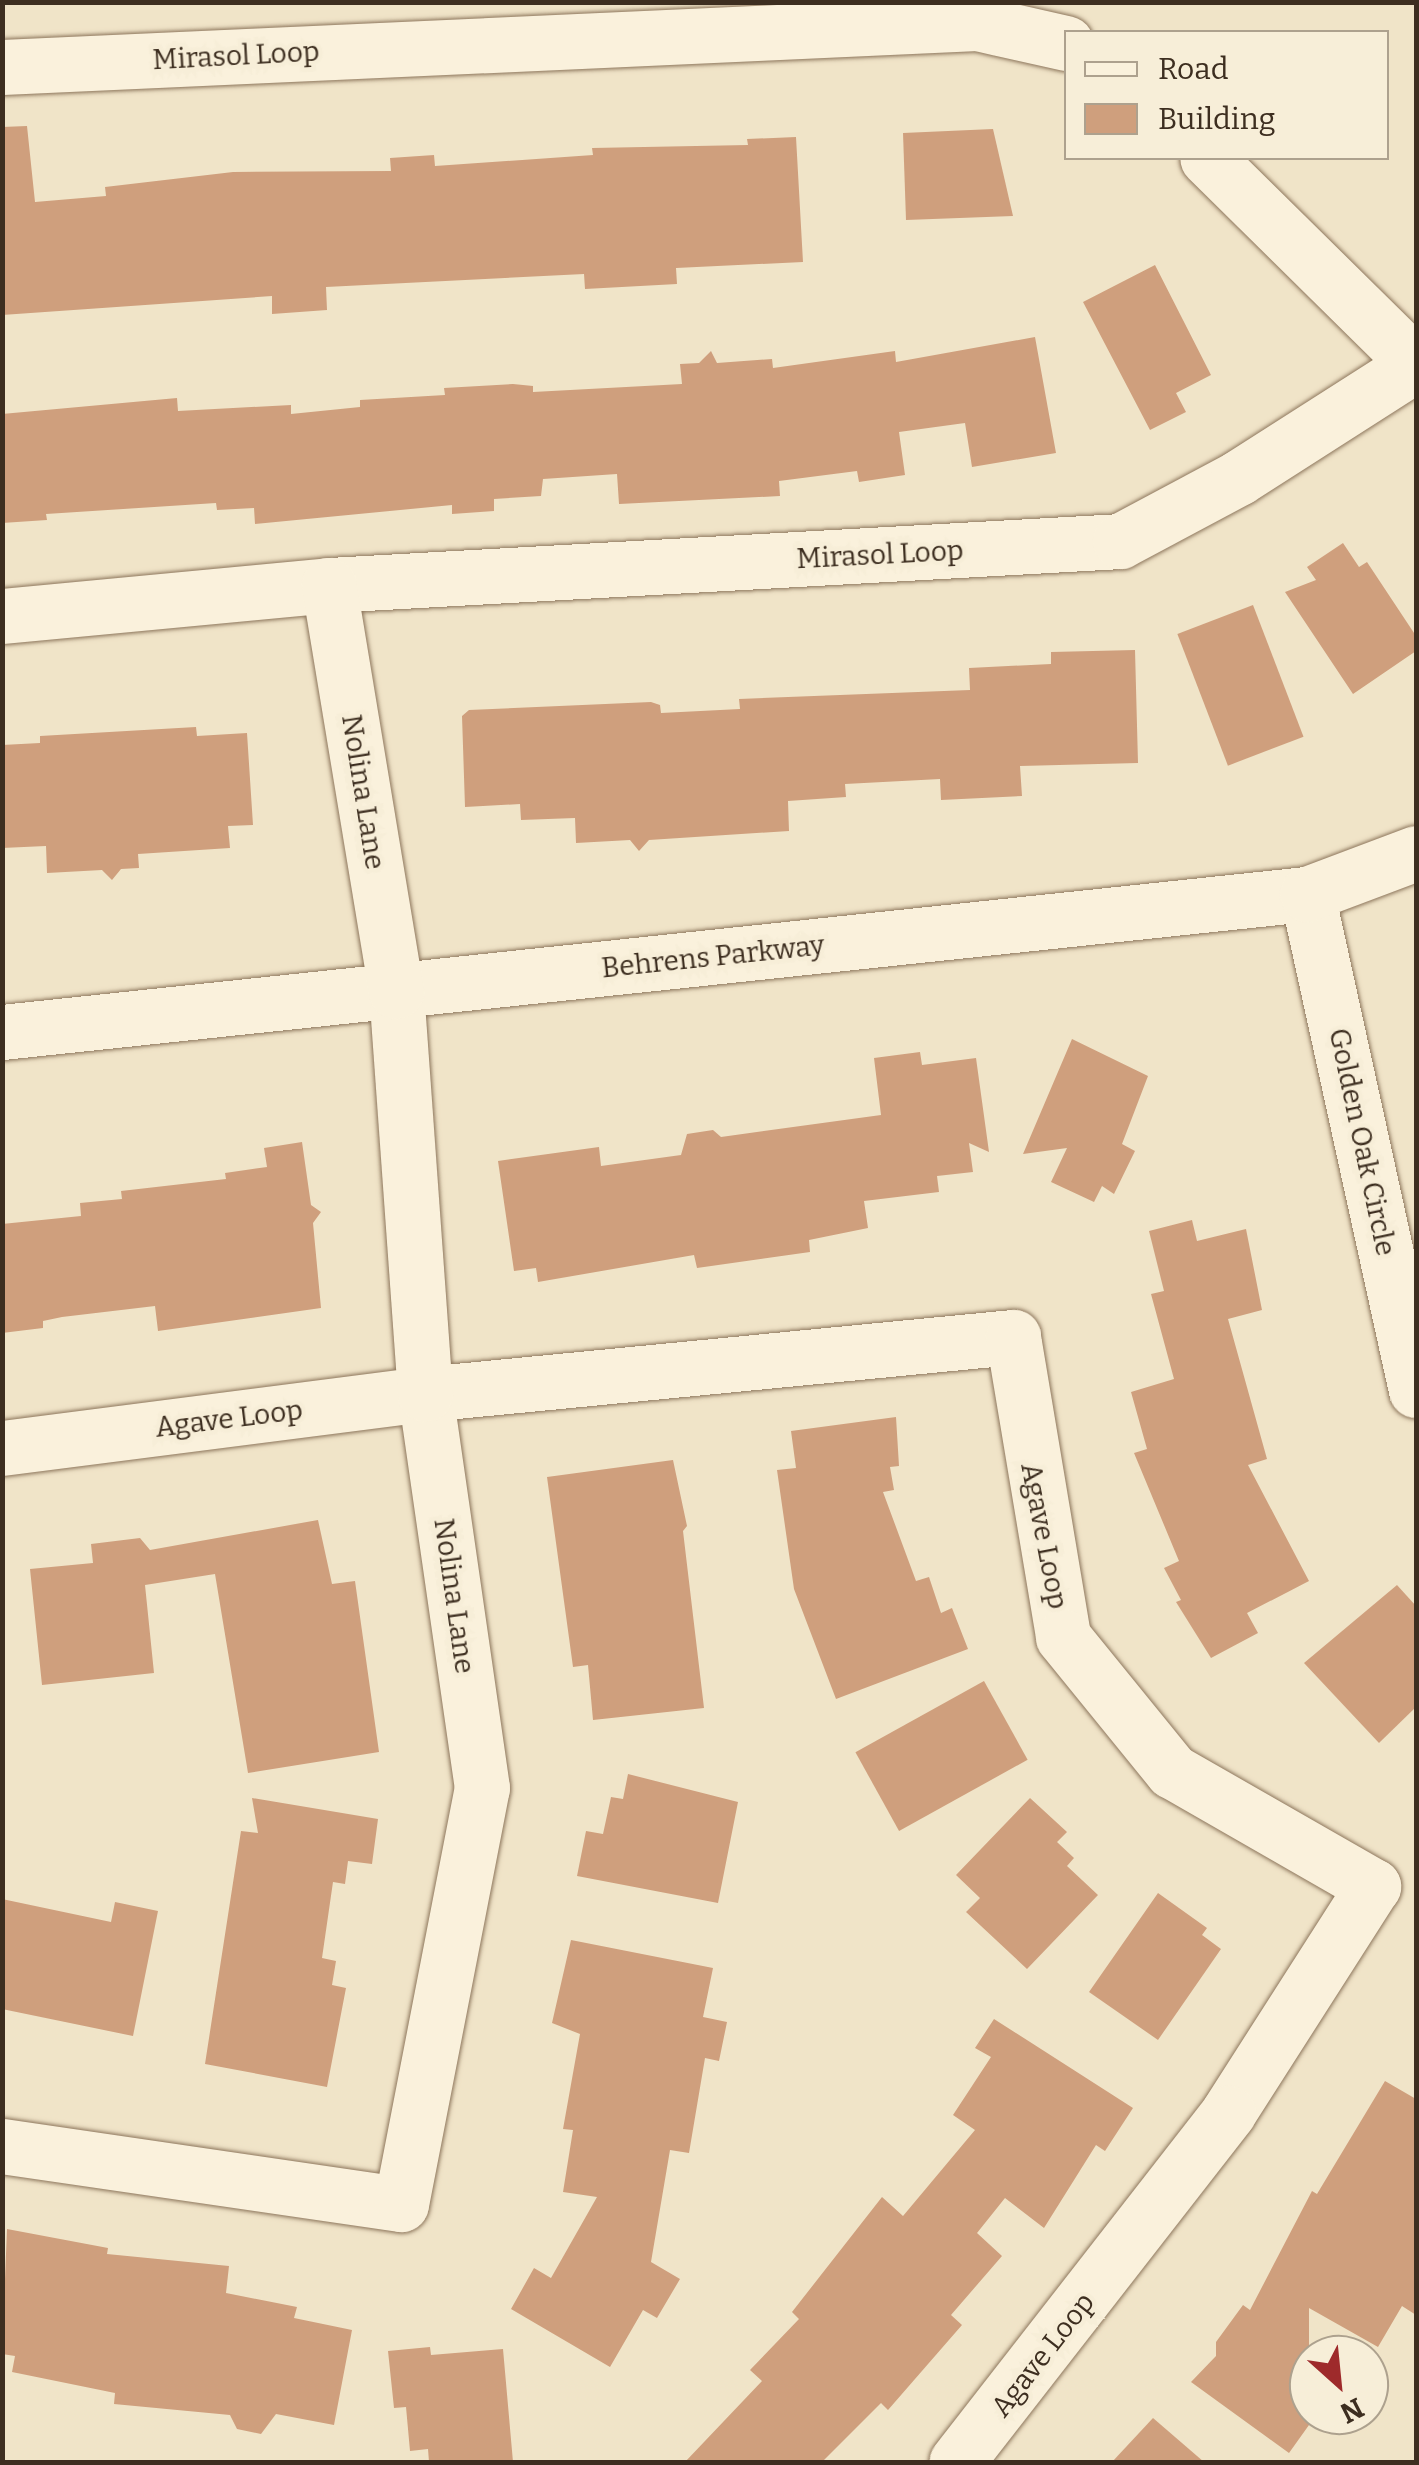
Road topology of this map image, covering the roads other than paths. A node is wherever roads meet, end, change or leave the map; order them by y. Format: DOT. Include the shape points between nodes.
graph roads {
  1 [pos="1064,43"];
  2 [pos="2,68"];
  3 [pos="1208,160"];
  4 [pos="329,585"];
  5 [pos="2,616"];
  6 [pos="1416,853"];
  7 [pos="1306,894"];
  8 [pos="396,991"];
  9 [pos="2,1032"];
  10 [pos="1416,1390"];
  11 [pos="425,1394"];
  12 [pos="2,1448"];
  13 [pos="2,2146"];
  14 [pos="956,2462"];
  1 -- 2 [label="street, Mirasol Loop" via="977,23"];
  3 -- 4 [label="street, Mirasol Loop" via="1416,364 1238,478 1120,541"];
  4 -- 5 [label="street, Mirasol Loop"];
  4 -- 8 [label="street, Nolina Lane"];
  6 -- 7 [label="street, Behrens Parkway"];
  7 -- 8 [label="street, Behrens Parkway"];
  7 -- 10 [label="street, Golden Oak Circle"];
  8 -- 9 [label="street, Behrens Parkway"];
  8 -- 11 [label="street, Nolina Lane"];
  11 -- 12 [label="street, Agave Loop"];
  11 -- 13 [label="street, Nolina Lane" via="482,1788 400,2204"];
  11 -- 14 [label="street, Agave Loop" via="1013,1338 1063,1637 1172,1772 1373,1886 1228,2113"];
}
